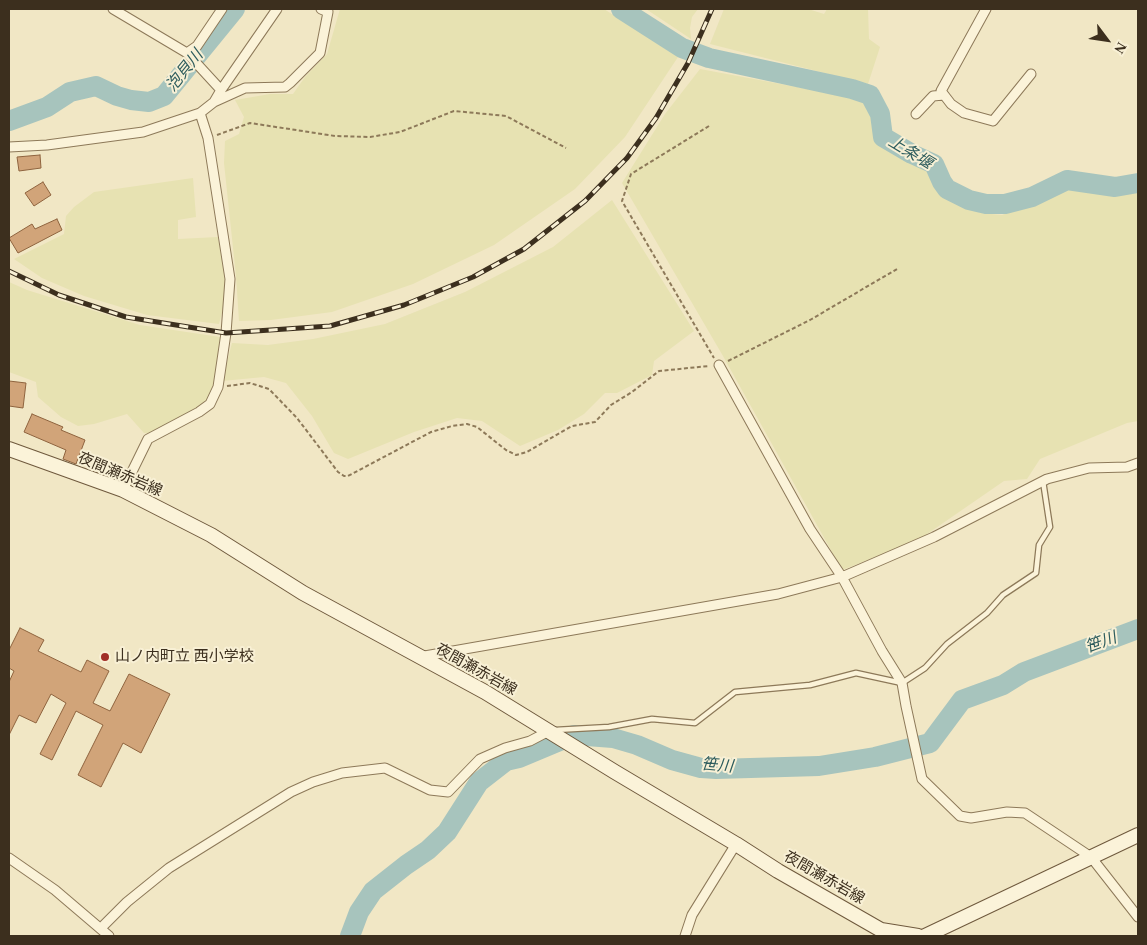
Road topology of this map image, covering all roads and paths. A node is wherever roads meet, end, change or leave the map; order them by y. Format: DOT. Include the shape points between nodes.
graph roads {
  1 [pos="113,9"];
  2 [pos="222,9"];
  3 [pos="277,9"];
  4 [pos="321,9"];
  5 [pos="986,9"];
  6 [pos="188,55"];
  7 [pos="1031,74"];
  8 [pos="221,90"];
  9 [pos="944,95"];
  10 [pos="214,102"];
  11 [pos="200,112"];
  12 [pos="916,114"];
  13 [pos="709,126"];
  14 [pos="208,138"];
  15 [pos="9,147"];
  16 [pos="566,148"];
  17 [pos="897,269"];
  18 [pos="719,365"];
  19 [pos="218,387"];
  20 [pos="9,449"];
  21 [pos="1138,463"];
  22 [pos="1043,481"];
  23 [pos="122,490"];
  24 [pos="842,577"];
  25 [pos="419,657"];
  26 [pos="902,682"];
  27 [pos="552,733"];
  28 [pos="1138,835"];
  29 [pos="736,844"];
  30 [pos="1091,857"];
  31 [pos="9,858"];
  32 [pos="1138,917"];
  33 [pos="101,928"];
  34 [pos="109,936"];
  35 [pos="685,936"];
  36 [pos="918,936"];
  37 [pos="925,936"];
  1 -- 6 [label="street"];
  2 -- 6 [label="street"];
  3 -- 8 [label="street"];
  4 -- 10 [label="street" via="328,12 320,53 290,83 285,87 245,88"];
  5 -- 9 [label="street" via="941,91"];
  6 -- 8 [label="street"];
  7 -- 9 [label="street" via="993,121 964,113 950,104"];
  8 -- 10 [label="street"];
  9 -- 12 [label="street" via="933,96"];
  10 -- 11 [label="street"];
  11 -- 14 [label="street"];
  11 -- 15 [label="street" via="143,132"];
  13 -- 18 [label="path" via="630,174 622,201"];
  14 -- 16 [label="path" via="250,123 335,136 370,137 400,132 454,111 506,116"];
  14 -- 19 [label="street" via="230,279"];
  17 -- 18 [label="path" via="810,320"];
  18 -- 19 [label="path" via="659,371 611,405 595,422 572,426 527,452 516,455 477,427 467,424 431,432 348,476 338,472 297,418 269,389 250,383"];
  18 -- 24 [label="street" via="810,530"];
  19 -- 23 [label="street" via="210,404 148,439"];
  20 -- 23 [label="main road, 夜間瀬赤岩線"];
  21 -- 22 [label="street" via="1127,467 1089,468"];
  22 -- 24 [label="street" via="934,536"];
  22 -- 26 [label="lane" via="1050,526 1039,545 1036,573 1003,595 987,614 947,644 925,668"];
  23 -- 25 [label="main road, 夜間瀬赤岩線" via="210,535 303,593"];
  24 -- 25 [label="street" via="778,594"];
  24 -- 26 [label="street"];
  25 -- 27 [label="main road, 夜間瀬赤岩線"];
  26 -- 27 [label="lane" via="856,673 810,685 735,692 695,723 652,719"];
  26 -- 30 [label="street" via="922,779 960,816 971,818 1007,812 1025,813"];
  27 -- 29 [label="main road, 夜間瀬赤岩線"];
  27 -- 33 [label="street" via="480,759 448,792 430,790 385,768 342,773 313,782 291,792 169,868"];
  28 -- 30 [label="main road"];
  29 -- 35 [label="street" via="692,915"];
  29 -- 36 [label="main road, 夜間瀬赤岩線" via="881,930"];
  30 -- 32 [label="street"];
  30 -- 37 [label="main road"];
  31 -- 33 [label="street"];
  33 -- 34 [label="street"];
}
